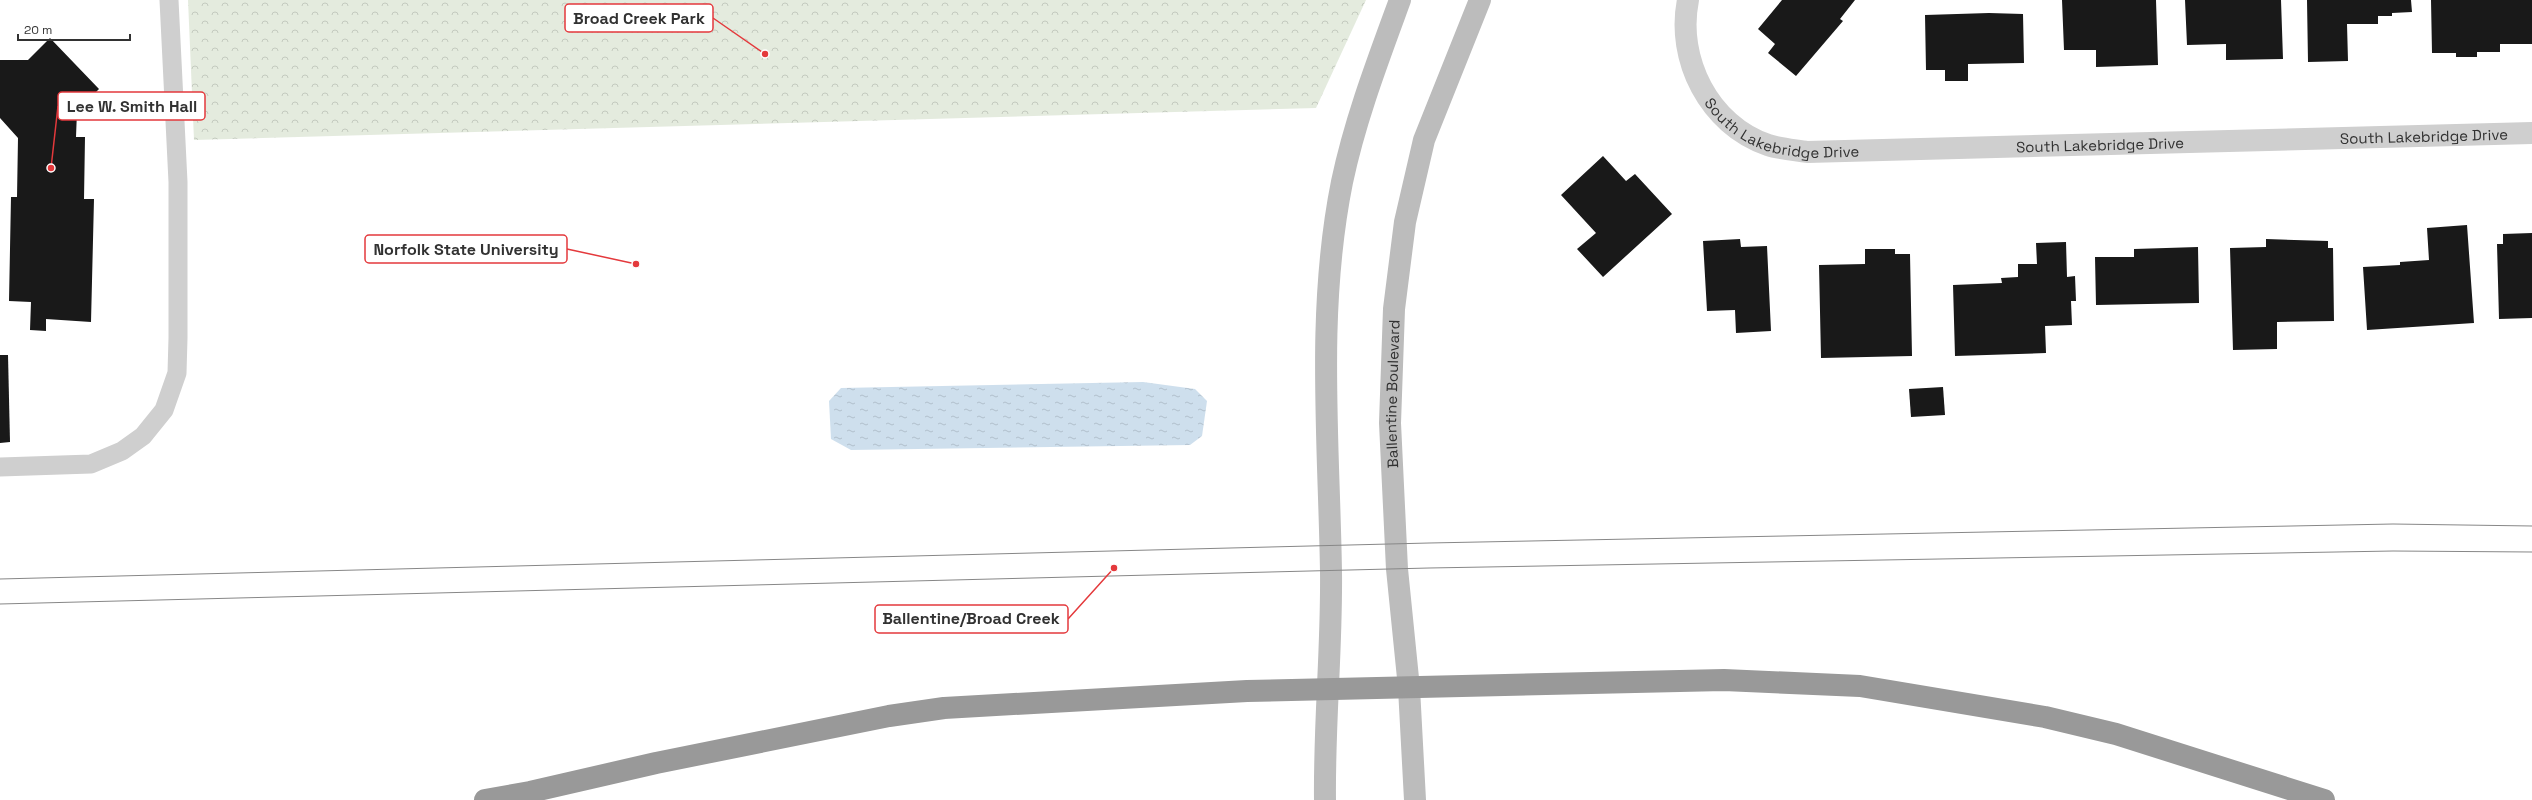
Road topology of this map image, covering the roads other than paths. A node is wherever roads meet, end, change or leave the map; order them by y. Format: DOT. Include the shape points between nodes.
graph roads {
  1 [pos="169,0"];
  2 [pos="1400,0"];
  3 [pos="1480,0"];
  4 [pos="1688,0"];
  5 [pos="2532,133"];
  6 [pos="0,467"];
  7 [pos="1409,688"];
  8 [pos="1326,689"];
  9 [pos="485,800"];
  10 [pos="1325,800"];
  11 [pos="1415,800"];
  12 [pos="2324,800"];
  1 -- 6 [label="lane" via="178,182 178,338 177,373 164,410 143,436 122,451 91,464"];
  2 -- 8 [label="main road" via="1367,90 1342,180 1330,267 1326,309 1326,388 1331,605"];
  3 -- 7 [label="main road, Ballentine Boulevard" via="1457,52 1424,140 1413,179 1398,267 1391,360 1390,423 1397,569"];
  4 -- 5 [label="street, South Lakebridge Drive" via="1684,16 1687,52 1696,79 1714,107 1738,130 1768,145 1807,152"];
  7 -- 8 [label="highway"];
  7 -- 11 [label="main road, Ballentine Boulevard"];
  7 -- 12 [label="highway" via="1724,680 1860,686 2045,717 2116,734"];
  8 -- 9 [label="highway" via="944,708 889,716"];
  8 -- 10 [label="main road"];
}
